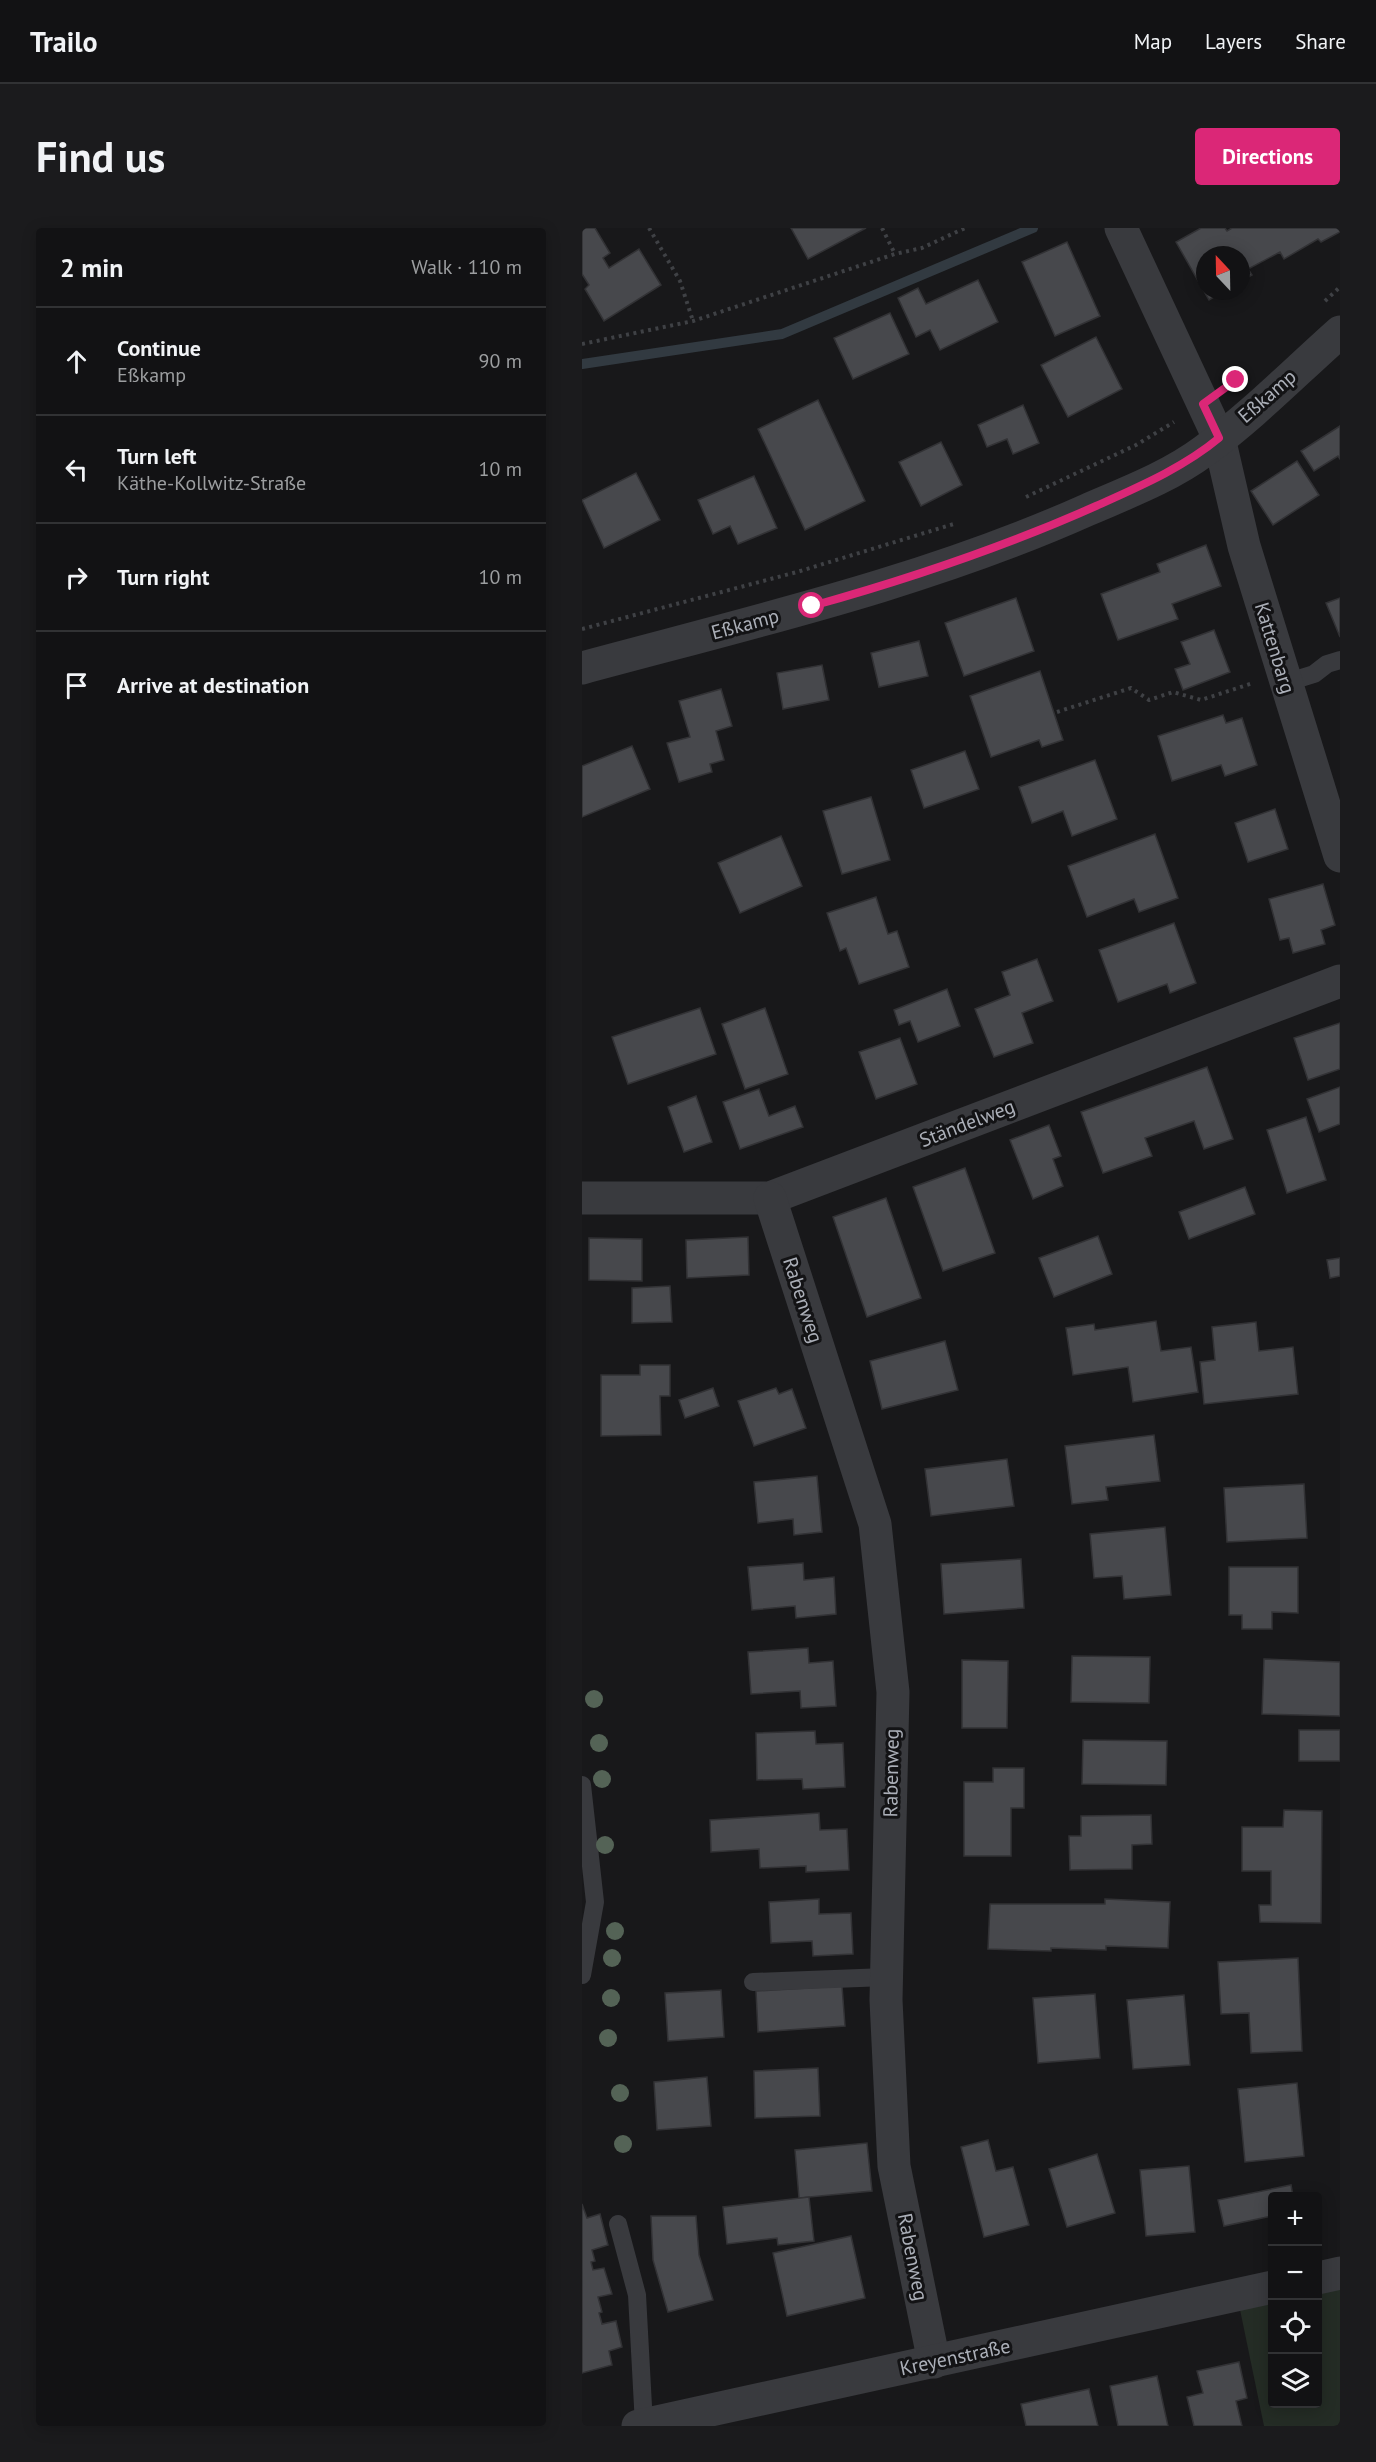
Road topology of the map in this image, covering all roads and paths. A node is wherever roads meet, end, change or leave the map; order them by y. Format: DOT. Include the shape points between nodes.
graph roads {
  1 [pos="649,228"];
  2 [pos="882,228"];
  3 [pos="965,228"];
  4 [pos="1121,228"];
  5 [pos="895,254"];
  6 [pos="1340,287"];
  7 [pos="1323,303"];
  8 [pos="693,321"];
  9 [pos="1340,332"];
  10 [pos="582,344"];
  11 [pos="1203,404"];
  12 [pos="1219,438"];
  13 [pos="1016,502"];
  14 [pos="962,521"];
  15 [pos="582,629"];
  16 [pos="1340,660"];
  17 [pos="582,668"];
  18 [pos="1284,679"];
  19 [pos="1057,712"];
  20 [pos="1340,856"];
  21 [pos="1340,981"];
  22 [pos="582,1198"];
  23 [pos="770,1198"];
  24 [pos="582,1785"];
  25 [pos="582,1975"];
  26 [pos="886,1977"];
  27 [pos="753,1982"];
  28 [pos="618,2224"];
  29 [pos="1340,2272"];
  30 [pos="1322,2277"];
  31 [pos="1268,2288"];
  32 [pos="934,2362"];
  33 [pos="641,2425"];
  1 -- 8 [label="path" via="680,281"];
  2 -- 5 [label="path"];
  3 -- 5 [label="path" via="922,248"];
  4 -- 11 [label="street, Kattenbarg"];
  5 -- 8 [label="path"];
  6 -- 7 [label="path"];
  8 -- 10 [label="path"];
  9 -- 12 [label="street, Eßkamp"];
  11 -- 12 [label="street, Kattenbarg"];
  11 -- 13 [label="path" via="1136,445"];
  12 -- 17 [label="street, Eßkamp" via="1147,483 1011,544 840,598"];
  12 -- 18 [label="street, Kattenbarg" via="1244,546"];
  14 -- 15 [label="path" via="797,572"];
  16 -- 18 [label="lane" via="1327,664 1314,675"];
  18 -- 19 [label="path" via="1201,700 1173,692 1149,700 1131,688"];
  18 -- 20 [label="street, Kattenbarg"];
  21 -- 23 [label="street, Ständelweg"];
  22 -- 23 [label="street, Ständelweg"];
  23 -- 26 [label="street, Rabenweg" via="875,1524 893,1692"];
  24 -- 25 [label="lane" via="595,1902"];
  26 -- 27 [label="lane"];
  26 -- 32 [label="street, Rabenweg" via="894,2166"];
  28 -- 33 [label="lane" via="637,2295"];
  29 -- 30 [label="street"];
  31 -- 32 [label="street, Kreyenstraße"];
  32 -- 33 [label="street, Kreyenstraße"];
}
